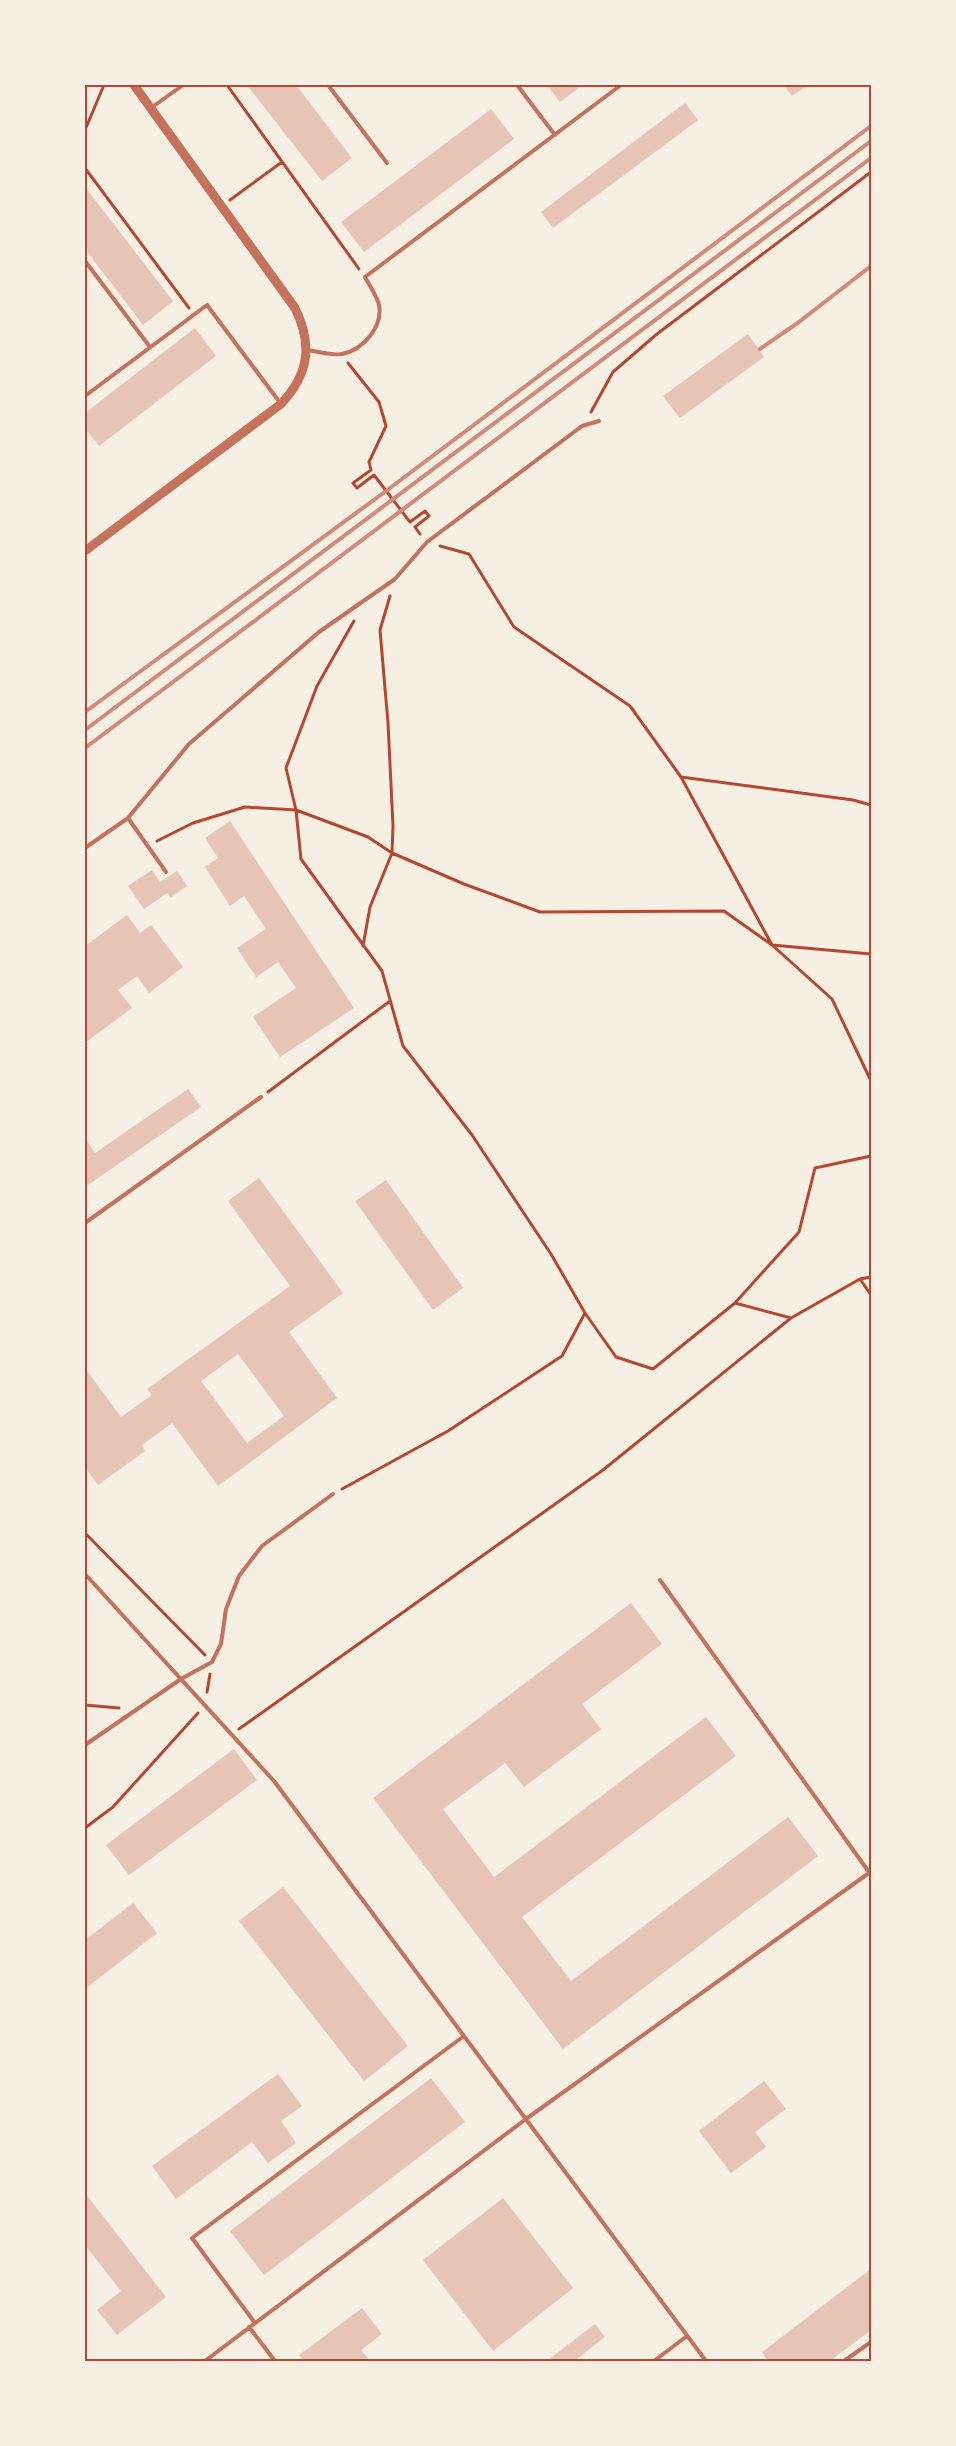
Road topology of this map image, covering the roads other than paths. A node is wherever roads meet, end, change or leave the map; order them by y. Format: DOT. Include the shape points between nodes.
graph roads {
  1 [pos="134,85"];
  2 [pos="183,85"];
  3 [pos="328,85"];
  4 [pos="517,85"];
  5 [pos="621,85"];
  6 [pos="151,108"];
  7 [pos="555,135"];
  8 [pos="387,163"];
  9 [pos="85,261"];
  10 [pos="150,347"];
  11 [pos="307,350"];
  12 [pos="85,396"];
  13 [pos="281,404"];
  14 [pos="599,421"];
  15 [pos="85,551"];
  16 [pos="128,818"];
  17 [pos="85,848"];
  18 [pos="166,872"];
  19 [pos="261,1097"];
  20 [pos="85,1223"];
  21 [pos="333,1494"];
  22 [pos="85,1574"];
  23 [pos="660,1580"];
  24 [pos="182,1679"];
  25 [pos="85,1745"];
  26 [pos="870,1874"];
  27 [pos="464,2036"];
  28 [pos="526,2119"];
  29 [pos="255,2323"];
  30 [pos="249,2328"];
  31 [pos="687,2336"];
  32 [pos="871,2342"];
  33 [pos="205,2361"];
  34 [pos="275,2361"];
  35 [pos="654,2361"];
  36 [pos="706,2361"];
  37 [pos="844,2361"];
  1 -- 6 [label="street"];
  2 -- 6 [label="lane"];
  3 -- 8 [label="lane"];
  4 -- 7 [label="lane"];
  5 -- 7 [label="lane"];
  6 -- 11 [label="street" via="295,308 303,323"];
  7 -- 11 [label="lane" via="365,277 379,304 379,318 372,335 359,347 341,354"];
  9 -- 10 [label="lane"];
  10 -- 12 [label="lane"];
  10 -- 13 [label="lane" via="207,305"];
  11 -- 13 [label="street" via="300,378"];
  13 -- 15 [label="street"];
  14 -- 16 [label="lane" via="582,426 427,542 395,579 319,632 189,744"];
  16 -- 17 [label="lane"];
  16 -- 18 [label="lane"];
  19 -- 20 [label="lane"];
  21 -- 24 [label="lane" via="262,1546 239,1576 226,1609 221,1644 212,1662"];
  22 -- 24 [label="lane"];
  23 -- 26 [label="lane"];
  24 -- 25 [label="lane"];
  24 -- 27 [label="lane" via="274,1781"];
  26 -- 28 [label="lane"];
  27 -- 28 [label="lane"];
  27 -- 29 [label="lane" via="192,2238"];
  28 -- 29 [label="lane"];
  28 -- 31 [label="lane"];
  29 -- 30 [label="lane"];
  30 -- 33 [label="lane"];
  30 -- 34 [label="lane"];
  31 -- 35 [label="lane"];
  31 -- 36 [label="lane"];
  32 -- 37 [label="lane"];
}
